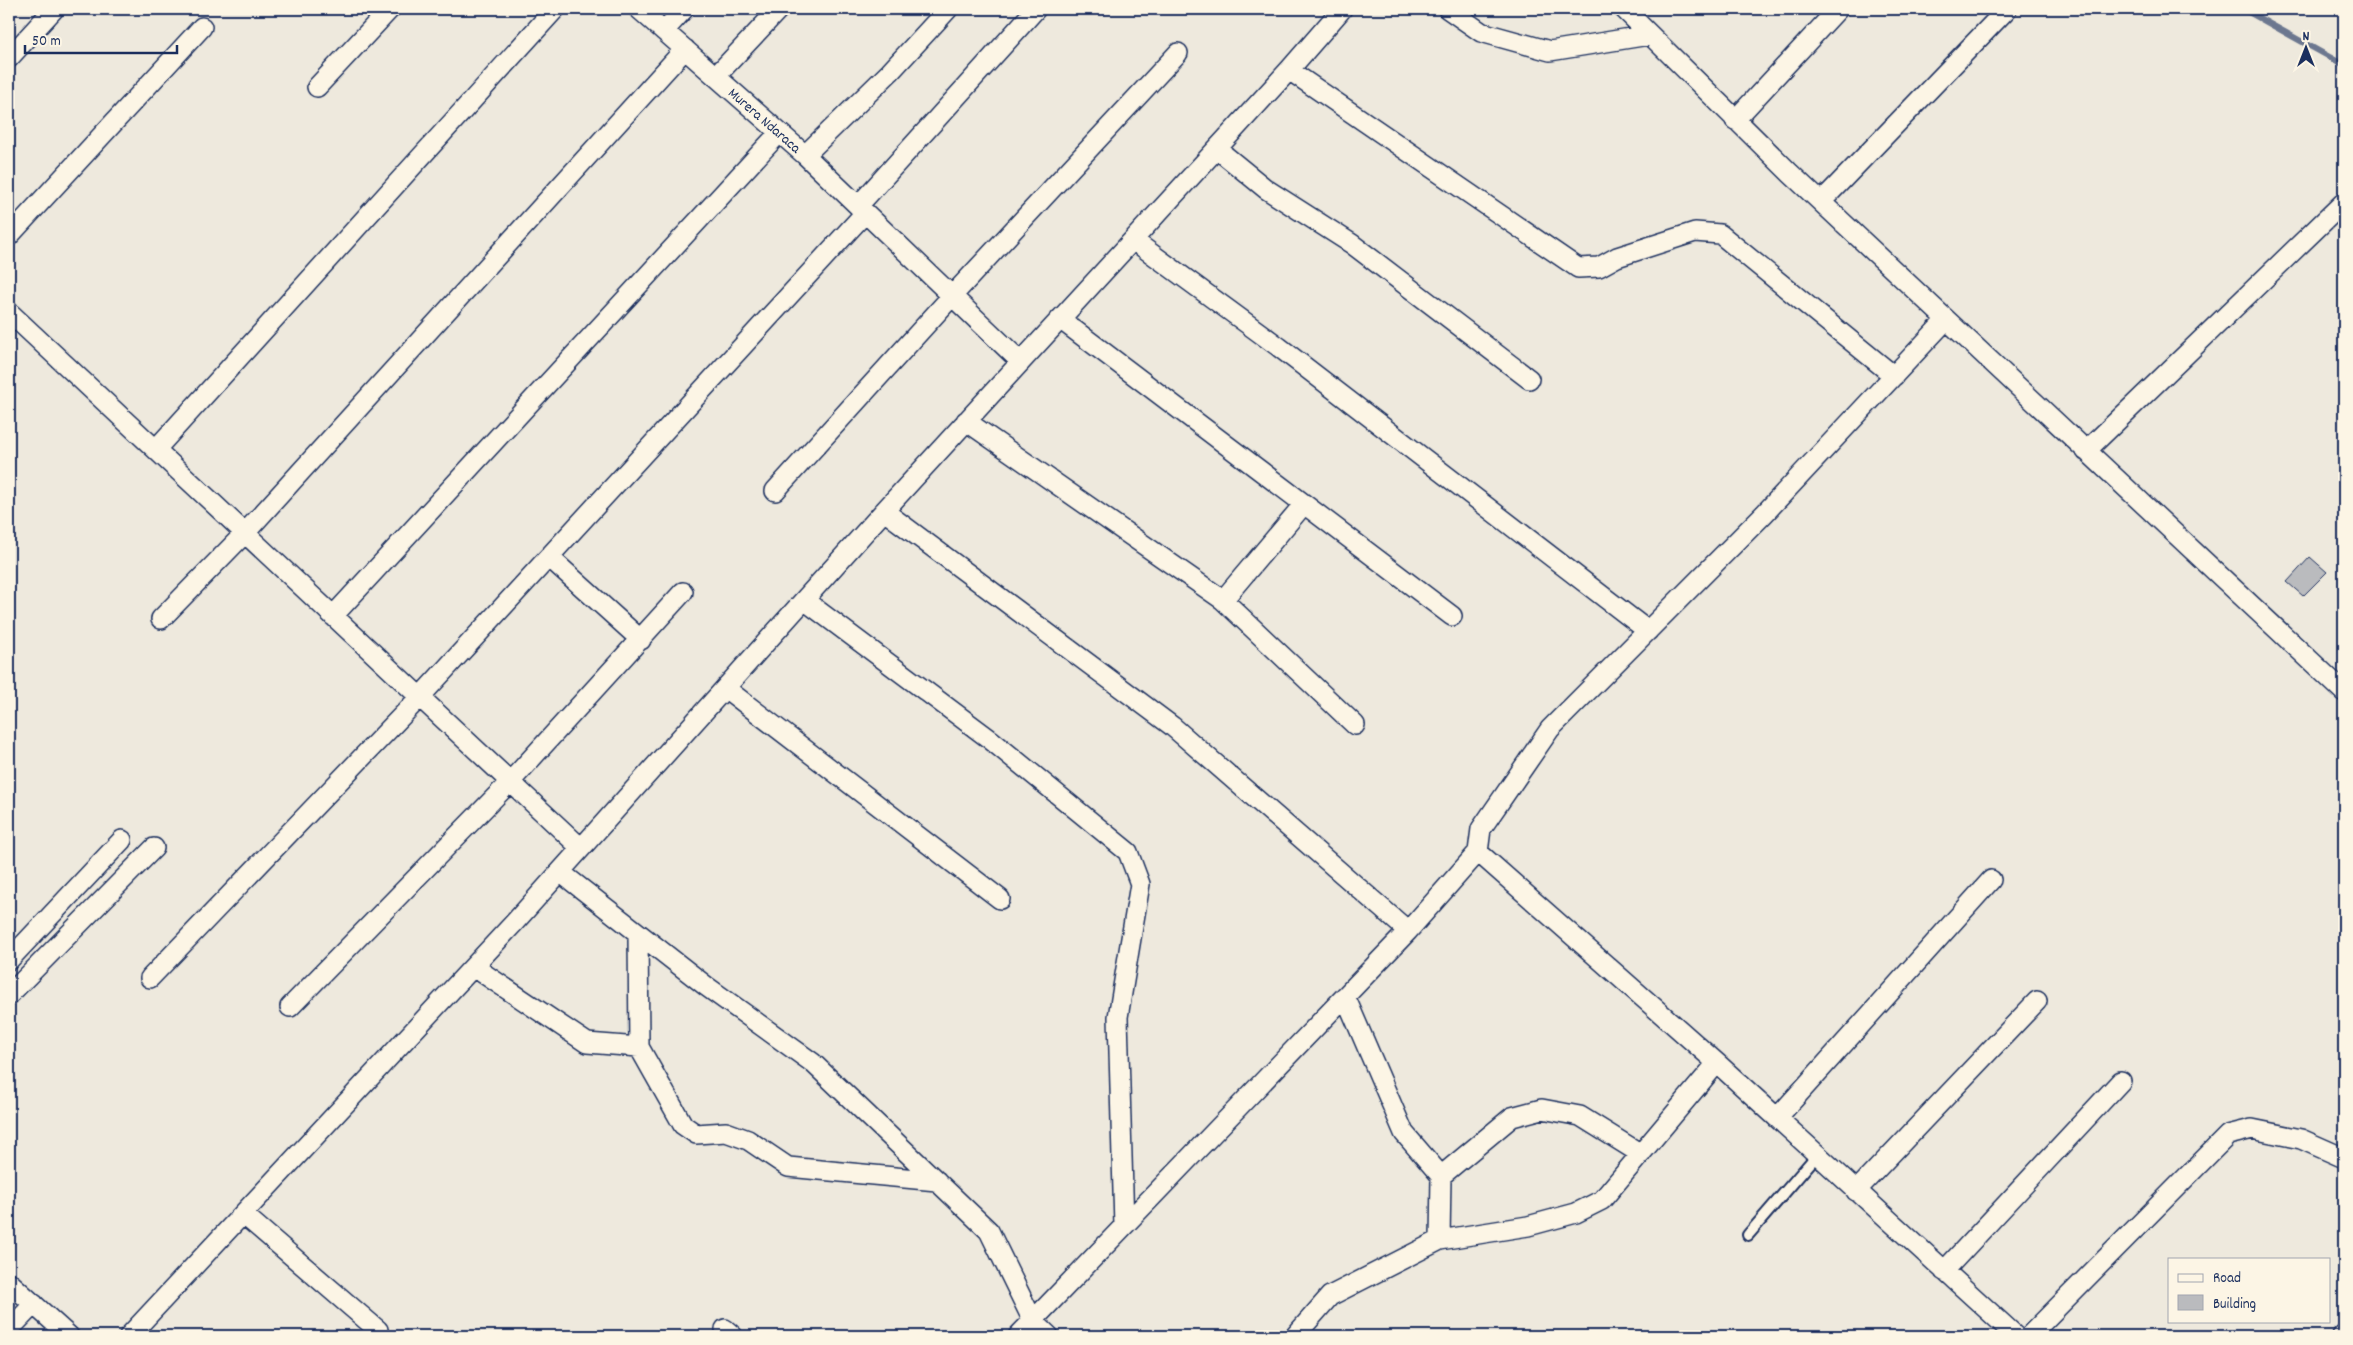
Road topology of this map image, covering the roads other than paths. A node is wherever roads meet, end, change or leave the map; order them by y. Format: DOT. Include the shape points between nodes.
graph roads {
  1 [pos="54,9"];
  2 [pos="390,9"];
  3 [pos="555,9"];
  4 [pos="639,9"];
  5 [pos="684,9"];
  6 [pos="779,9"];
  7 [pos="948,9"];
  8 [pos="1036,9"];
  9 [pos="1342,9"];
  10 [pos="1448,9"];
  11 [pos="1624,9"];
  12 [pos="1838,9"];
  13 [pos="2007,9"];
  14 [pos="202,27"];
  15 [pos="664,31"];
  16 [pos="1649,36"];
  17 [pos="685,49"];
  18 [pos="1178,53"];
  19 [pos="9,58"];
  20 [pos="1289,70"];
  21 [pos="716,76"];
  22 [pos="317,87"];
  23 [pos="1735,120"];
  24 [pos="780,133"];
  25 [pos="1217,149"];
  26 [pos="805,155"];
  27 [pos="1820,202"];
  28 [pos="2344,202"];
  29 [pos="862,210"];
  30 [pos="9,236"];
  31 [pos="1133,240"];
  32 [pos="952,296"];
  33 [pos="9,312"];
  34 [pos="1060,319"];
  35 [pos="1946,320"];
  36 [pos="1021,362"];
  37 [pos="1894,376"];
  38 [pos="1529,379"];
  39 [pos="966,422"];
  40 [pos="156,449"];
  41 [pos="2086,451"];
  42 [pos="775,491"];
  43 [pos="1304,504"];
  44 [pos="884,511"];
  45 [pos="245,533"];
  46 [pos="549,557"];
  47 [pos="682,592"];
  48 [pos="804,600"];
  49 [pos="1224,600"];
  50 [pos="333,616"];
  51 [pos="1452,616"];
  52 [pos="161,619"];
  53 [pos="1648,631"];
  54 [pos="641,640"];
  55 [pos="725,688"];
  56 [pos="2344,692"];
  57 [pos="420,697"];
  58 [pos="1355,725"];
  59 [pos="510,782"];
  60 [pos="122,840"];
  61 [pos="154,848"];
  62 [pos="581,848"];
  63 [pos="1478,852"];
  64 [pos="560,872"];
  65 [pos="1991,880"];
  66 [pos="1000,900"];
  67 [pos="1408,931"];
  68 [pos="638,933"];
  69 [pos="9,960"];
  70 [pos="474,967"];
  71 [pos="150,978"];
  72 [pos="9,995"];
  73 [pos="1345,996"];
  74 [pos="2037,1001"];
  75 [pos="290,1007"];
  76 [pos="639,1048"];
  77 [pos="1717,1063"];
  78 [pos="2121,1081"];
  79 [pos="1777,1118"];
  80 [pos="1641,1154"];
  81 [pos="1817,1155"];
  82 [pos="2344,1158"];
  83 [pos="1440,1176"];
  84 [pos="937,1181"];
  85 [pos="1856,1191"];
  86 [pos="243,1214"];
  87 [pos="1124,1226"];
  88 [pos="1748,1235"];
  89 [pos="1440,1240"];
  90 [pos="1944,1271"];
  91 [pos="9,1282"];
  92 [pos="34,1304"];
  93 [pos="1033,1321"];
  94 [pos="9,1330"];
  95 [pos="378,1330"];
  96 [pos="2017,1335"];
  97 [pos="69,1336"];
  98 [pos="129,1336"];
  99 [pos="1018,1336"];
  100 [pos="1049,1336"];
  101 [pos="1295,1336"];
  1 -- 19 [label="street"];
  2 -- 22 [label="street"];
  3 -- 40 [label="street"];
  4 -- 15 [label="street, Murera Ndaraca"];
  5 -- 15 [label="street"];
  6 -- 21 [label="street"];
  7 -- 26 [label="street, Murera Ndaraca" via="890,72"];
  8 -- 29 [label="street"];
  9 -- 20 [label="street"];
  10 -- 16 [label="street" via="1481,32 1550,51"];
  11 -- 16 [label="street"];
  12 -- 23 [label="street"];
  13 -- 27 [label="street"];
  14 -- 30 [label="street"];
  15 -- 17 [label="street, Murera Ndaraca"];
  16 -- 23 [label="street"];
  17 -- 21 [label="street, Murera Ndaraca"];
  17 -- 45 [label="street"];
  18 -- 32 [label="street"];
  20 -- 25 [label="street"];
  20 -- 37 [label="street" via="1578,268 1599,267 1617,257 1695,232 1720,234"];
  21 -- 24 [label="street, Murera Ndaraca"];
  23 -- 27 [label="street"];
  24 -- 26 [label="street, Murera Ndaraca"];
  24 -- 50 [label="street"];
  25 -- 31 [label="street"];
  25 -- 38 [label="street" via="1266,189 1352,244"];
  26 -- 29 [label="street"];
  27 -- 35 [label="street"];
  28 -- 41 [label="street"];
  29 -- 32 [label="street"];
  29 -- 46 [label="street"];
  31 -- 34 [label="street"];
  31 -- 53 [label="street" via="1279,347"];
  32 -- 36 [label="street"];
  32 -- 42 [label="street"];
  33 -- 40 [label="street"];
  34 -- 36 [label="street"];
  34 -- 43 [label="street"];
  35 -- 37 [label="street"];
  35 -- 41 [label="street"];
  36 -- 39 [label="street"];
  37 -- 53 [label="street"];
  39 -- 44 [label="street"];
  39 -- 49 [label="street"];
  40 -- 45 [label="street"];
  41 -- 56 [label="street"];
  43 -- 49 [label="street"];
  43 -- 51 [label="street"];
  44 -- 48 [label="street"];
  44 -- 67 [label="street" via="1172,726"];
  45 -- 50 [label="street"];
  45 -- 52 [label="street"];
  46 -- 54 [label="street"];
  46 -- 57 [label="street"];
  47 -- 54 [label="street"];
  48 -- 55 [label="street"];
  48 -- 87 [label="street" via="991,740 1128,852 1140,884 1118,1017"];
  49 -- 58 [label="street"];
  50 -- 57 [label="street"];
  53 -- 63 [label="street" via="1550,729 1481,830"];
  54 -- 59 [label="street"];
  55 -- 62 [label="street"];
  55 -- 66 [label="street"];
  57 -- 59 [label="street"];
  57 -- 71 [label="street"];
  59 -- 62 [label="street"];
  59 -- 75 [label="street"];
  60 -- 69 [label="street"];
  61 -- 72 [label="street"];
  62 -- 64 [label="street"];
  63 -- 67 [label="street"];
  63 -- 77 [label="street"];
  64 -- 68 [label="street"];
  64 -- 70 [label="street"];
  65 -- 79 [label="street"];
  67 -- 73 [label="street"];
  68 -- 76 [label="street"];
  68 -- 84 [label="street" via="813,1063"];
  70 -- 76 [label="street" via="587,1044"];
  70 -- 86 [label="street"];
  73 -- 83 [label="street" via="1404,1133"];
  73 -- 87 [label="street"];
  74 -- 85 [label="street"];
  76 -- 84 [label="street" via="683,1124 696,1134 726,1132 748,1140 788,1167"];
  77 -- 79 [label="street"];
  77 -- 80 [label="street"];
  78 -- 90 [label="street"];
  79 -- 81 [label="street"];
  80 -- 83 [label="street" via="1580,1116 1542,1109 1512,1118"];
  80 -- 89 [label="street" via="1602,1200 1576,1214 1528,1226"];
  81 -- 85 [label="street"];
  81 -- 88 [label="lane"];
  82 -- 96 [label="street" via="2301,1139 2252,1129 2228,1135"];
  83 -- 89 [label="street"];
  84 -- 93 [label="street" via="989,1231"];
  85 -- 90 [label="street"];
  86 -- 95 [label="street"];
  86 -- 98 [label="street"];
  87 -- 93 [label="street"];
  89 -- 101 [label="street" via="1330,1296"];
  90 -- 96 [label="street"];
  91 -- 92 [label="street"];
  92 -- 94 [label="street"];
  92 -- 97 [label="street"];
  93 -- 99 [label="street"];
  93 -- 100 [label="street"];
}
